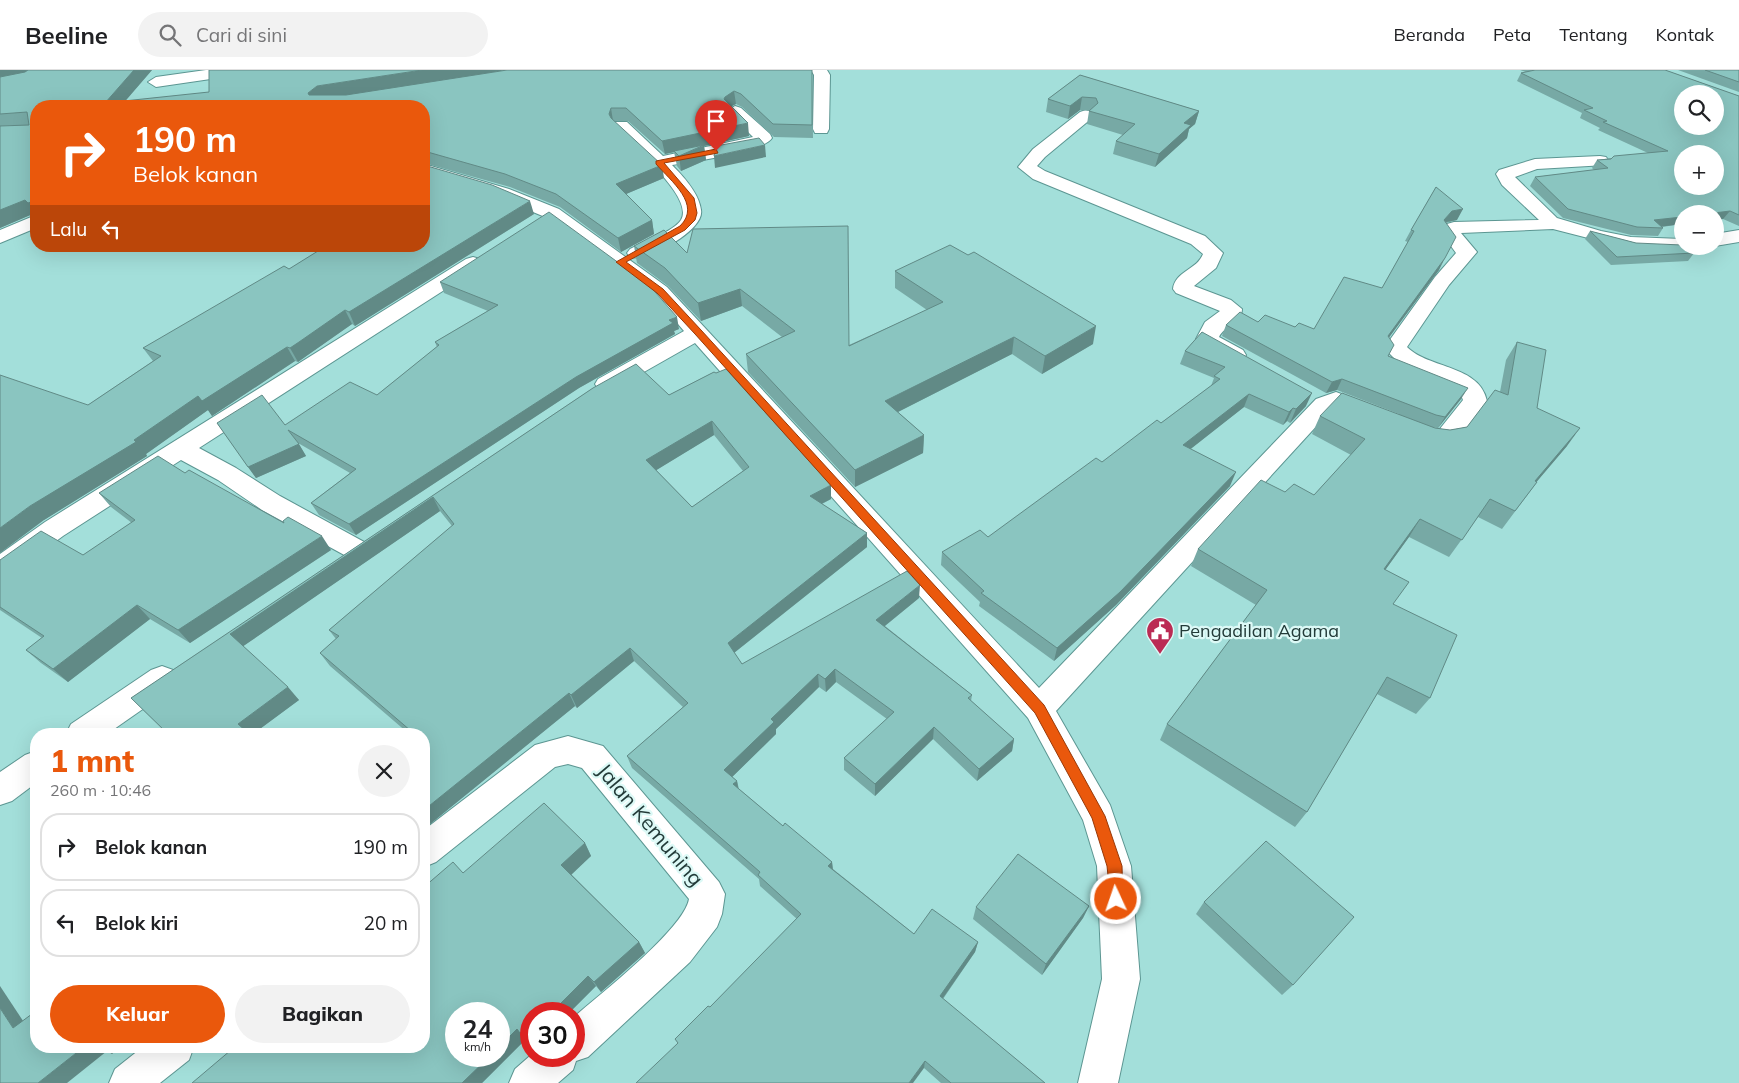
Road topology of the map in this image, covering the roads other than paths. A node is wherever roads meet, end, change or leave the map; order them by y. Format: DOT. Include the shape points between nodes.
graph roads {
  1 [pos="168,70"];
  2 [pos="238,70"];
  3 [pos="820,70"];
  4 [pos="156,82"];
  5 [pos="146,98"];
  6 [pos="735,111"];
  7 [pos="1086,115"];
  8 [pos="621,126"];
  9 [pos="821,129"];
  10 [pos="1600,161"];
  11 [pos="659,162"];
  12 [pos="430,171"];
  13 [pos="552,213"];
  14 [pos="1549,222"];
  15 [pos="30,224"];
  16 [pos="528,228"];
  17 [pos="1739,236"];
  18 [pos="0,237"];
  19 [pos="1724,238"];
  20 [pos="1674,245"];
  21 [pos="488,254"];
  22 [pos="620,262"];
  23 [pos="698,332"];
  24 [pos="1254,366"];
  25 [pos="588,395"];
  26 [pos="180,449"];
  27 [pos="380,534"];
  28 [pos="357,550"];
  29 [pos="332,566"];
  30 [pos="0,568"];
  31 [pos="186,664"];
  32 [pos="1039,709"];
  33 [pos="91,728"];
  34 [pos="30,769"];
  35 [pos="0,790"];
  36 [pos="430,846"];
  37 [pos="585,1033"];
  38 [pos="166,1053"];
  39 [pos="547,1067"];
  40 [pos="129,1083"];
  41 [pos="529,1083"];
  42 [pos="1098,1083"];
  1 -- 4 [label="street"];
  2 -- 4 [label="street"];
  3 -- 9 [label="street"];
  4 -- 5 [label="street"];
  6 -- 11 [label="street" via="764,138 754,144"];
  7 -- 24 [label="street" via="1039,153 1027,167 1198,240 1207,247 1213,253 1210,264 1184,282 1183,289 1231,309 1231,314 1208,332 1207,339"];
  8 -- 11 [label="street"];
  10 -- 14 [label="street" via="1535,164 1505,174 1508,181"];
  11 -- 22 [label="street" via="690,198 691,220 683,228"];
  12 -- 13 [label="street" via="503,193"];
  13 -- 16 [label="street"];
  13 -- 22 [label="street"];
  14 -- 20 [label="street" via="1623,243"];
  14 -- 32 [label="street" via="1540,226 1454,228 1450,231 1458,245 1467,252 1442,281 1395,348 1403,358 1467,385 1474,392 1475,401 1446,437 1424,436 1336,400 1315,399"];
  15 -- 18 [label="street"];
  17 -- 19 [label="street"];
  21 -- 26 [label="street"];
  22 -- 23 [label="street" via="660,291"];
  23 -- 25 [label="street"];
  23 -- 32 [label="street"];
  26 -- 28 [label="street"];
  26 -- 30 [label="street" via="54,529"];
  27 -- 28 [label="street"];
  28 -- 29 [label="street"];
  31 -- 33 [label="street"];
  32 -- 42 [label="street" via="1098,816 1114,866 1121,979"];
  34 -- 35 [label="street"];
  36 -- 37 [label="street, Jalan Kemuning" via="546,755 568,750 592,756 707,894 704,914 677,949"];
  38 -- 40 [label="street"];
  39 -- 41 [label="street"];
}
